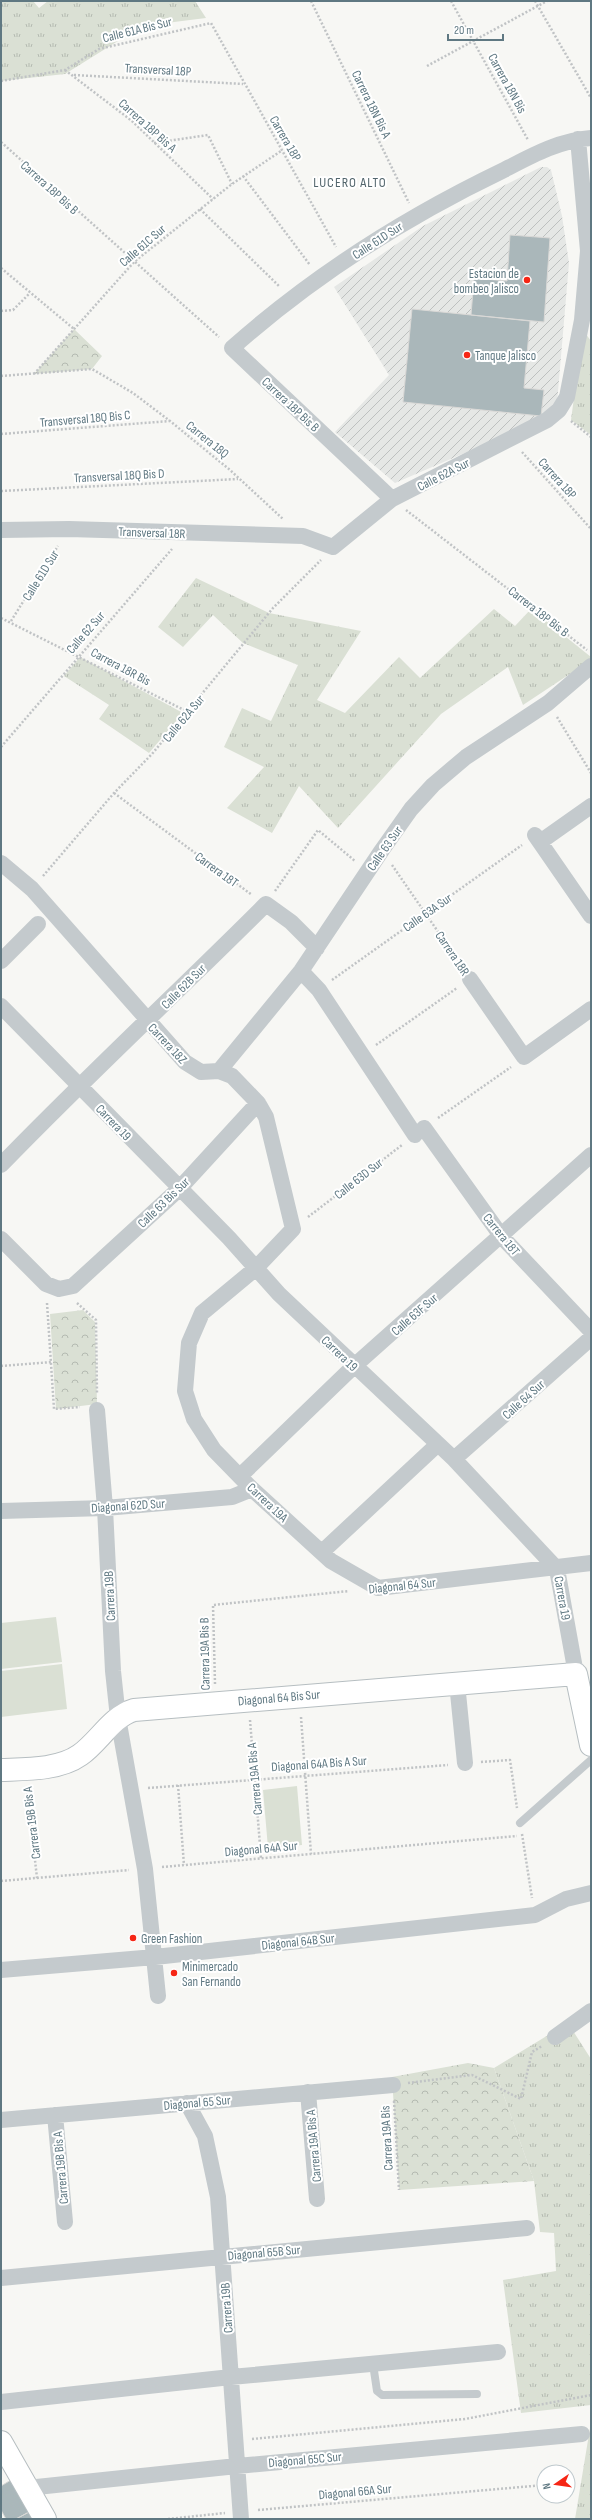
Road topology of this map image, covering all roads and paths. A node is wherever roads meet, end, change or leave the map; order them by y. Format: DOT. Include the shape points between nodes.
graph roads {
  1 [pos="311,1"];
  2 [pos="451,1"];
  3 [pos="535,1"];
  4 [pos="547,1"];
  5 [pos="538,6"];
  6 [pos="211,23"];
  7 [pos="473,41"];
  8 [pos="427,66"];
  9 [pos="65,70"];
  10 [pos="72,75"];
  11 [pos="1,81"];
  12 [pos="243,84"];
  13 [pos="590,92"];
  14 [pos="591,98"];
  15 [pos="584,138"];
  16 [pos="1,142"];
  17 [pos="154,143"];
  18 [pos="281,151"];
  19 [pos="536,154"];
  20 [pos="243,176"];
  21 [pos="232,184"];
  22 [pos="213,199"];
  23 [pos="200,209"];
  24 [pos="415,216"];
  25 [pos="134,262"];
  26 [pos="345,262"];
  27 [pos="1,268"];
  28 [pos="320,279"];
  29 [pos="30,293"];
  30 [pos="292,298"];
  31 [pos="1,311"];
  32 [pos="74,329"];
  33 [pos="232,348"];
  34 [pos="34,374"];
  35 [pos="1,376"];
  36 [pos="559,410"];
  37 [pos="170,421"];
  38 [pos="1,434"];
  39 [pos="591,437"];
  40 [pos="510,440"];
  41 [pos="238,479"];
  42 [pos="1,490"];
  43 [pos="392,499"];
  44 [pos="69,529"];
  45 [pos="591,529"];
  46 [pos="1,530"];
  47 [pos="186,532"];
  48 [pos="303,536"];
  49 [pos="333,547"];
  50 [pos="1,618"];
  51 [pos="11,621"];
  52 [pos="591,652"];
  53 [pos="78,655"];
  54 [pos="591,666"];
  55 [pos="548,703"];
  56 [pos="188,712"];
  57 [pos="1,747"];
  58 [pos="591,773"];
  59 [pos="114,793"];
  60 [pos="591,806"];
  61 [pos="538,839"];
  62 [pos="382,850"];
  63 [pos="1,863"];
  64 [pos="368,871"];
  65 [pos="32,889"];
  66 [pos="266,904"];
  67 [pos="425,913"];
  68 [pos="591,916"];
  69 [pos="38,924"];
  70 [pos="317,948"];
  71 [pos="1,961"];
  72 [pos="301,971"];
  73 [pos="470,979"];
  74 [pos="319,990"];
  75 [pos="1,1006"];
  76 [pos="591,1009"];
  77 [pos="148,1021"];
  78 [pos="362,1054"];
  79 [pos="524,1057"];
  80 [pos="219,1071"];
  81 [pos="78,1085"];
  82 [pos="258,1103"];
  83 [pos="419,1132"];
  84 [pos="590,1157"];
  85 [pos="1,1166"];
  86 [pos="179,1189"];
  87 [pos="293,1229"];
  88 [pos="502,1237"];
  89 [pos="1,1239"];
  90 [pos="255,1269"];
  91 [pos="53,1287"];
  92 [pos="591,1331"];
  93 [pos="591,1338"];
  94 [pos="52,1362"];
  95 [pos="1,1366"];
  96 [pos="353,1367"];
  97 [pos="97,1408"];
  98 [pos="438,1444"];
  99 [pos="454,1459"];
  100 [pos="240,1476"];
  101 [pos="252,1489"];
  102 [pos="105,1508"];
  103 [pos="1,1511"];
  104 [pos="322,1552"];
  105 [pos="591,1563"];
  106 [pos="557,1569"];
  107 [pos="378,1588"];
  108 [pos="213,1605"];
  109 [pos="576,1674"];
  110 [pos="457,1683"];
  111 [pos="300,1696"];
  112 [pos="248,1700"];
  113 [pos="215,1702"];
  114 [pos="118,1718"];
  115 [pos="591,1745"];
  116 [pos="510,1760"];
  117 [pos="591,1760"];
  118 [pos="465,1763"];
  119 [pos="24,1769"];
  120 [pos="1,1770"];
  121 [pos="305,1776"];
  122 [pos="254,1780"];
  123 [pos="178,1785"];
  124 [pos="131,1789"];
  125 [pos="520,1823"];
  126 [pos="522,1836"];
  127 [pos="311,1854"];
  128 [pos="261,1858"];
  129 [pos="184,1865"];
  130 [pos="145,1868"];
  131 [pos="37,1878"];
  132 [pos="1,1881"];
  133 [pos="591,1893"];
  134 [pos="155,1957"];
  135 [pos="1,1970"];
  136 [pos="158,1996"];
  137 [pos="591,2011"];
  138 [pos="555,2037"];
  139 [pos="393,2085"];
  140 [pos="308,2092"];
  141 [pos="187,2103"];
  142 [pos="55,2115"];
  143 [pos="1,2120"];
  144 [pos="399,2190"];
  145 [pos="317,2199"];
  146 [pos="65,2222"];
  147 [pos="527,2228"];
  148 [pos="223,2255"];
  149 [pos="1,2278"];
  150 [pos="498,2352"];
  151 [pos="373,2364"];
  152 [pos="231,2377"];
  153 [pos="477,2394"];
  154 [pos="591,2395"];
  155 [pos="1,2402"];
  156 [pos="582,2434"];
  157 [pos="236,2440"];
  158 [pos="1,2442"];
  159 [pos="7,2465"];
  160 [pos="237,2466"];
  161 [pos="536,2486"];
  162 [pos="27,2488"];
  163 [pos="241,2515"];
  164 [pos="45,2519"];
  165 [pos="168,2519"];
  1 -- 24 [label="path, Carrera 18N Bis A"];
  2 -- 7 [label="path, Carrera 18N Bis"];
  3 -- 5 [label="path"];
  4 -- 5 [label="path"];
  5 -- 7 [label="path"];
  5 -- 13 [label="path"];
  6 -- 9 [label="path, Calle 61A Bis Sur" via="99,48"];
  6 -- 12 [label="path, Carrera 18P"];
  7 -- 8 [label="path"];
  7 -- 19 [label="path, Carrera 18N Bis"];
  9 -- 10 [label="path, Carrera 18P Bis A"];
  9 -- 11 [label="path, Calle 61A Bis Sur"];
  10 -- 12 [label="path, Transversal 18P"];
  10 -- 17 [label="path, Carrera 18P Bis A" via="132,121"];
  12 -- 18 [label="path, Carrera 18P"];
  13 -- 14 [label="path"];
  15 -- 19 [label="street, Calle 61D Sur"];
  15 -- 36 [label="street" via="588,251 582,320 567,397"];
  16 -- 25 [label="path, Carrera 18P Bis B"];
  17 -- 21 [label="path" via="208,135"];
  17 -- 22 [label="path, Carrera 18P Bis A"];
  18 -- 20 [label="path, Calle 61C Sur"];
  18 -- 26 [label="path, Carrera 18P"];
  19 -- 24 [label="street, Calle 61D Sur"];
  20 -- 21 [label="path, Calle 61C Sur"];
  20 -- 28 [label="path"];
  21 -- 22 [label="path, Calle 61C Sur"];
  22 -- 23 [label="path, Calle 61C Sur"];
  23 -- 25 [label="path, Calle 61C Sur"];
  23 -- 30 [label="path"];
  24 -- 26 [label="street, Calle 61D Sur"];
  25 -- 32 [label="path, Calle 61C Sur"];
  25 -- 33 [label="path, Carrera 18P Bis B"];
  26 -- 28 [label="street, Calle 61D Sur"];
  27 -- 29 [label="path"];
  28 -- 30 [label="street, Calle 61D Sur"];
  29 -- 31 [label="path" via="13,310"];
  29 -- 32 [label="path"];
  30 -- 33 [label="street, Calle 61D Sur"];
  32 -- 34 [label="path, Calle 61C Sur"];
  33 -- 43 [label="street, Carrera 18P Bis B"];
  34 -- 35 [label="path"];
  34 -- 37 [label="path, Carrera 18Q" via="92,369 133,393"];
  36 -- 39 [label="path"];
  36 -- 40 [label="street, Calle 62A Sur" via="547,420"];
  37 -- 38 [label="path, Transversal 18Q Bis C"];
  37 -- 41 [label="path, Carrera 18Q"];
  40 -- 43 [label="street, Calle 62A Sur"];
  40 -- 45 [label="path, Carrera 18P"];
  41 -- 42 [label="path, Transversal 18Q Bis D"];
  41 -- 48 [label="path, Carrera 18Q"];
  43 -- 49 [label="street, Calle 62A Sur"];
  43 -- 52 [label="path, Carrera 18P Bis B"];
  44 -- 46 [label="street, Transversal 18R"];
  44 -- 47 [label="street, Transversal 18R"];
  44 -- 51 [label="path, Calle 61D Sur"];
  47 -- 48 [label="street, Transversal 18R"];
  47 -- 53 [label="path, Calle 62 Sur"];
  48 -- 49 [label="street"];
  49 -- 56 [label="path, Calle 62A Sur" via="273,608"];
  50 -- 51 [label="path, Carrera 18R Bis"];
  51 -- 53 [label="path, Carrera 18R Bis"];
  53 -- 56 [label="path, Carrera 18R Bis"];
  53 -- 57 [label="path, Calle 62 Sur"];
  54 -- 55 [label="street, Calle 63 Sur"];
  55 -- 58 [label="path"];
  55 -- 62 [label="street, Calle 63 Sur" via="466,757 433,785 411,809"];
  56 -- 59 [label="path, Calle 62A Sur"];
  59 -- 65 [label="path, Calle 62A Sur"];
  59 -- 66 [label="path, Carrera 18T"];
  60 -- 61 [label="street"];
  61 -- 67 [label="path, Calle 63A Sur"];
  61 -- 68 [label="street"];
  62 -- 64 [label="street, Calle 63 Sur"];
  62 -- 67 [label="path, Carrera 18R"];
  63 -- 65 [label="street, Carrera 18Z"];
  64 -- 66 [label="path" via="318,830"];
  64 -- 70 [label="street, Calle 63 Sur"];
  65 -- 77 [label="street, Carrera 18Z"];
  66 -- 70 [label="street" via="291,922"];
  66 -- 77 [label="street, Calle 62B Sur"];
  67 -- 73 [label="path, Carrera 18R"];
  67 -- 74 [label="path, Calle 63A Sur"];
  69 -- 71 [label="street"];
  70 -- 72 [label="street, Calle 63 Sur"];
  72 -- 74 [label="street, Carrera 18T"];
  72 -- 80 [label="street, Calle 63 Sur"];
  73 -- 78 [label="path"];
  73 -- 79 [label="street, Carrera 18R"];
  74 -- 78 [label="street, Carrera 18T"];
  75 -- 81 [label="street, Carrera 19"];
  76 -- 79 [label="street"];
  77 -- 80 [label="street, Carrera 18Z" via="195,1070 206,1073"];
  77 -- 81 [label="street, Calle 62B Sur"];
  78 -- 83 [label="street, Carrera 18T"];
  79 -- 83 [label="path, Calle 63D Sur"];
  80 -- 82 [label="street, Carrera 18Z" via="232,1076"];
  81 -- 85 [label="street, Calle 62B Sur"];
  81 -- 86 [label="street, Carrera 19"];
  82 -- 86 [label="street, Calle 63 Bis Sur"];
  82 -- 87 [label="street, Carrera 18Z" via="266,1116 273,1141"];
  83 -- 87 [label="path, Calle 63D Sur"];
  83 -- 88 [label="street, Carrera 18T"];
  84 -- 88 [label="street, Calle 63F Sur"];
  86 -- 90 [label="street, Carrera 19" via="229,1238"];
  86 -- 91 [label="street, Calle 63 Bis Sur" via="73,1286"];
  87 -- 90 [label="street"];
  88 -- 92 [label="street, Carrera 18T"];
  88 -- 96 [label="street, Calle 63F Sur"];
  89 -- 91 [label="street"];
  90 -- 96 [label="street, Carrera 19"];
  90 -- 100 [label="street, Carrera 19A" via="202,1313 189,1342 185,1370 185,1391 194,1419 203,1435"];
  91 -- 94 [label="path"];
  91 -- 97 [label="path" via="96,1320"];
  93 -- 99 [label="street, Calle 64 Sur"];
  94 -- 95 [label="path"];
  94 -- 97 [label="path" via="54,1409"];
  96 -- 98 [label="street, Carrera 19"];
  96 -- 100 [label="street, Calle 63F Sur"];
  97 -- 102 [label="street, Carrera 19B"];
  98 -- 99 [label="street, Carrera 19"];
  98 -- 104 [label="street"];
  99 -- 106 [label="street, Carrera 19"];
  100 -- 101 [label="street, Carrera 19A"];
  101 -- 102 [label="street, Diagonal 62D Sur" via="232,1497"];
  101 -- 104 [label="street, Carrera 19A"];
  102 -- 103 [label="street, Diagonal 62D Sur"];
  102 -- 114 [label="street, Carrera 19B" via="113,1671"];
  104 -- 107 [label="street, Carrera 19A" via="331,1561"];
  105 -- 106 [label="street, Diagonal 64 Sur"];
  106 -- 107 [label="street, Diagonal 64 Sur"];
  106 -- 109 [label="street, Carrera 19"];
  107 -- 108 [label="path, Diagonal 64 Sur"];
  108 -- 113 [label="path, Carrera 19A Bis B"];
  109 -- 110 [label="street, Diagonal 64 Bis Sur"];
  109 -- 115 [label="street, Carrera 19"];
  110 -- 111 [label="street, Diagonal 64 Bis Sur"];
  110 -- 118 [label="street"];
  111 -- 112 [label="street, Diagonal 64 Bis Sur"];
  111 -- 121 [label="path"];
  112 -- 113 [label="street, Diagonal 64 Bis Sur"];
  112 -- 122 [label="path, Carrera 19A Bis A"];
  113 -- 114 [label="street, Diagonal 64 Bis Sur" via="134,1710"];
  114 -- 119 [label="street, Diagonal 64 Bis Sur" via="79,1756 59,1764"];
  114 -- 124 [label="street, Carrera 19B"];
  116 -- 118 [label="path, Diagonal 64A Bis A Sur"];
  117 -- 125 [label="lane"];
  118 -- 121 [label="path, Diagonal 64A Bis A Sur"];
  119 -- 120 [label="street, Diagonal 64 Bis Sur"];
  119 -- 131 [label="path, Carrera 19B Bis A"];
  121 -- 122 [label="path, Diagonal 64A Bis A Sur"];
  121 -- 127 [label="path"];
  122 -- 123 [label="path, Diagonal 64A Bis A Sur"];
  122 -- 128 [label="path, Carrera 19A Bis A"];
  123 -- 124 [label="path, Diagonal 64A Bis A Sur"];
  123 -- 129 [label="path"];
  124 -- 130 [label="street, Carrera 19B"];
  126 -- 127 [label="path, Diagonal 64A Sur"];
  127 -- 128 [label="path, Diagonal 64A Sur"];
  128 -- 129 [label="path, Diagonal 64A Sur"];
  129 -- 130 [label="path, Diagonal 64A Sur"];
  130 -- 131 [label="path, Diagonal 64A Sur"];
  130 -- 134 [label="street, Carrera 19B"];
  131 -- 132 [label="path, Diagonal 64A Sur"];
  133 -- 134 [label="street, Diagonal 64B Sur" via="571,1897 535,1915"];
  134 -- 135 [label="street, Diagonal 64B Sur"];
  134 -- 136 [label="street, Carrera 19B"];
  137 -- 138 [label="street"];
  138 -- 139 [label="path" via="532,2052 521,2099 472,2075"];
  139 -- 140 [label="street, Diagonal 65 Sur"];
  139 -- 144 [label="path, Carrera 19A Bis"];
  140 -- 141 [label="street, Diagonal 65 Sur"];
  140 -- 145 [label="street, Carrera 19A Bis A"];
  141 -- 142 [label="street, Diagonal 65 Sur"];
  141 -- 148 [label="street, Carrera 19B" via="205,2136 218,2197"];
  142 -- 143 [label="street, Diagonal 65 Sur"];
  142 -- 146 [label="street, Carrera 19B Bis A"];
  147 -- 148 [label="street, Diagonal 65B Sur"];
  148 -- 149 [label="street, Diagonal 65B Sur"];
  148 -- 152 [label="street, Carrera 19B"];
  150 -- 151 [label="street"];
  151 -- 152 [label="street"];
  151 -- 153 [label="lane" via="377,2391 382,2395"];
  152 -- 155 [label="street"];
  152 -- 157 [label="street, Carrera 19B"];
  154 -- 157 [label="path" via="465,2419"];
  156 -- 160 [label="street, Diagonal 65C Sur"];
  157 -- 160 [label="street, Carrera 19B"];
  158 -- 159 [label="street"];
  159 -- 162 [label="street"];
  160 -- 162 [label="street, Diagonal 65C Sur"];
  160 -- 163 [label="street, Carrera 19B"];
  161 -- 163 [label="path, Diagonal 66A Sur"];
  162 -- 164 [label="street"];
  163 -- 165 [label="path, Diagonal 66A Sur"];
}
